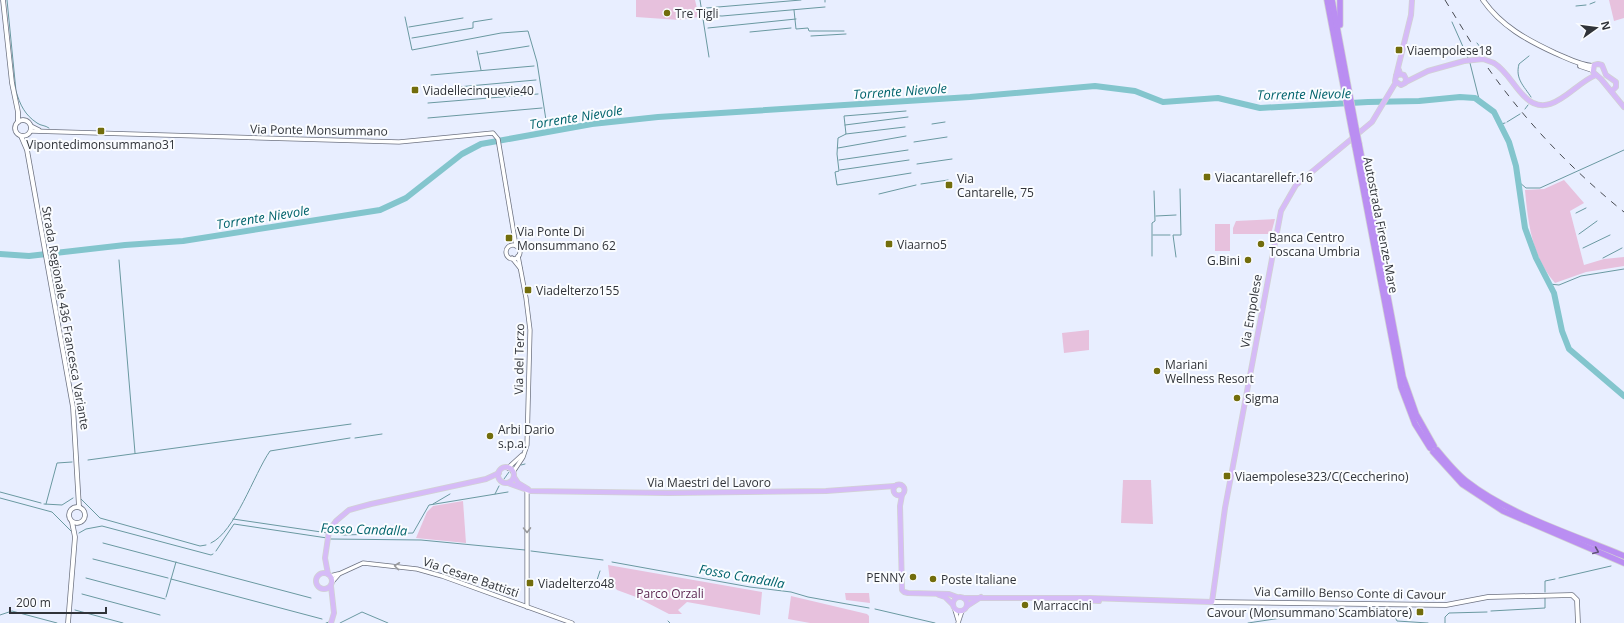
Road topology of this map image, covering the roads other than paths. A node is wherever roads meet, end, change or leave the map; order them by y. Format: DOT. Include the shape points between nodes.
graph roads {
  1 [pos="2,0"];
  2 [pos="1327,0"];
  3 [pos="1332,0"];
  4 [pos="1340,0"];
  5 [pos="1412,0"];
  6 [pos="1483,0"];
  7 [pos="1343,61"];
  8 [pos="1592,69"];
  9 [pos="1596,75"];
  10 [pos="1399,77"];
  11 [pos="1415,77"];
  12 [pos="1585,81"];
  13 [pos="1406,82"];
  14 [pos="1400,85"];
  15 [pos="1346,87"];
  16 [pos="1614,89"];
  17 [pos="1392,91"];
  18 [pos="1623,107"];
  19 [pos="18,112"];
  20 [pos="23,120"];
  21 [pos="18,122"];
  22 [pos="31,126"];
  23 [pos="40,130"];
  24 [pos="29,133"];
  25 [pos="21,136"];
  26 [pos="27,150"];
  27 [pos="514,233"];
  28 [pos="511,245"];
  29 [pos="516,246"];
  30 [pos="518,256"];
  31 [pos="512,258"];
  32 [pos="521,270"];
  33 [pos="1434,449"];
  34 [pos="526,450"];
  35 [pos="508,468"];
  36 [pos="513,472"];
  37 [pos="499,473"];
  38 [pos="514,477"];
  39 [pos="486,479"];
  40 [pos="499,479"];
  41 [pos="508,482"];
  42 [pos="894,489"];
  43 [pos="77,490"];
  44 [pos="527,491"];
  45 [pos="537,491"];
  46 [pos="899,495"];
  47 [pos="79,507"];
  48 [pos="74,508"];
  49 [pos="72,522"];
  50 [pos="80,523"];
  51 [pos="75,537"];
  52 [pos="1624,556"];
  53 [pos="325,558"];
  54 [pos="1624,563"];
  55 [pos="321,574"];
  56 [pos="340,574"];
  57 [pos="329,575"];
  58 [pos="331,584"];
  59 [pos="322,589"];
  60 [pos="931,594"];
  61 [pos="983,596"];
  62 [pos="957,597"];
  63 [pos="964,598"];
  64 [pos="1212,602"];
  65 [pos="333,605"];
  66 [pos="953,605"];
  67 [pos="967,606"];
  68 [pos="527,607"];
  69 [pos="955,610"];
  70 [pos="962,611"];
  71 [pos="959,622"];
  72 [pos="68,623"];
  73 [pos="332,623"];
  74 [pos="572,623"];
  75 [pos="1578,623"];
  1 -- 19 [label="main road"];
  2 -- 15 [label="highway, Autostrada Firenze-Mare"];
  3 -- 7 [label="highway, Autostrada Firenze-Mare"];
  4 -- 7 [label="highway" via="1339,21"];
  5 -- 10 [label="main road, Via Empolese" via="1411,15 1398,68"];
  6 -- 8 [label="main road" via="1498,19 1517,34"];
  7 -- 15 [label="highway, Autostrada Firenze-Mare"];
  8 -- 9 [label="main road"];
  8 -- 12 [label="main road"];
  8 -- 16 [label="main road" via="1598,64 1602,66 1606,75 1616,82"];
  9 -- 12 [label="main road"];
  9 -- 16 [label="main road"];
  10 -- 11 [label="main road"];
  10 -- 13 [label="main road, Via Empolese"];
  10 -- 14 [label="main road"];
  10 -- 17 [label="main road, Via Empolese"];
  11 -- 12 [label="main road, bridge" via="1428,71 1483,59 1494,63 1525,98 1538,105 1556,102"];
  11 -- 13 [label="main road"];
  13 -- 14 [label="main road, Via Empolese"];
  14 -- 17 [label="main road, Via Empolese"];
  15 -- 33 [label="highway, Autostrada Firenze-Mare, bridge" via="1403,377 1416,414"];
  16 -- 18 [label="main road"];
  17 -- 64 [label="main road, Via Empolese" via="1368,127 1296,185 1281,211 1226,502"];
  19 -- 20 [label="main road"];
  19 -- 21 [label="main road"];
  20 -- 21 [label="main road"];
  20 -- 22 [label="main road"];
  21 -- 25 [label="main road" via="15,130"];
  22 -- 23 [label="street"];
  22 -- 24 [label="main road"];
  23 -- 24 [label="street"];
  23 -- 27 [label="street, Via Ponte Monsummano" via="399,142 489,132 496,134 498,139"];
  24 -- 25 [label="main road"];
  24 -- 26 [label="main road"];
  25 -- 26 [label="main road"];
  26 -- 43 [label="main road, Strada Regionale 436 Francesca Variante" via="73,407"];
  27 -- 28 [label="street"];
  27 -- 29 [label="street, Via Ponte Monsummano"];
  28 -- 29 [label="street"];
  28 -- 31 [label="street" via="506,252"];
  29 -- 30 [label="street"];
  30 -- 31 [label="street"];
  30 -- 32 [label="street, Via del Terzo"];
  31 -- 32 [label="street"];
  32 -- 34 [label="street, Via del Terzo" via="530,330"];
  33 -- 52 [label="highway, Autostrada Firenze-Mare" via="1466,480 1506,506"];
  33 -- 54 [label="highway, Autostrada Firenze-Mare, one-way" via="1462,484 1503,511"];
  34 -- 35 [label="street"];
  34 -- 36 [label="street"];
  35 -- 36 [label="main road"];
  35 -- 37 [label="main road"];
  36 -- 38 [label="main road"];
  37 -- 39 [label="main road"];
  37 -- 40 [label="main road"];
  38 -- 41 [label="main road"];
  38 -- 45 [label="main road" via="524,487"];
  39 -- 40 [label="main road"];
  39 -- 53 [label="main road" via="349,510 333,524 328,536"];
  40 -- 41 [label="main road"];
  41 -- 44 [label="main road"];
  42 -- 45 [label="main road, Via Maestri del Lavoro" via="669,493"];
  42 -- 46 [label="main road"];
  42 -- 46 [label="main road" via="899,484 903,487 904,491"];
  43 -- 47 [label="main road"];
  43 -- 48 [label="main road"];
  44 -- 45 [label="main road, Via Maestri del Lavoro"];
  44 -- 68 [label="street, one-way"];
  46 -- 60 [label="main road" via="902,590 908,593"];
  47 -- 48 [label="main road"];
  47 -- 50 [label="main road" via="85,514"];
  48 -- 49 [label="main road" via="68,514"];
  49 -- 50 [label="main road"];
  49 -- 51 [label="main road"];
  50 -- 51 [label="main road"];
  51 -- 72 [label="main road"];
  53 -- 55 [label="main road"];
  53 -- 57 [label="main road"];
  55 -- 57 [label="main road"];
  55 -- 59 [label="main road" via="316,582"];
  56 -- 57 [label="street"];
  56 -- 58 [label="street"];
  68 -- 56 [label="street, Via Cesare Battisti, one-way" via="417,569 363,563"];
  57 -- 58 [label="main road"];
  58 -- 59 [label="main road"];
  58 -- 65 [label="main road"];
  59 -- 65 [label="main road"];
  60 -- 62 [label="main road" via="949,594"];
  60 -- 66 [label="main road" via="945,597"];
  61 -- 63 [label="main road"];
  61 -- 64 [label="main road"];
  61 -- 67 [label="main road"];
  62 -- 63 [label="main road"];
  62 -- 66 [label="main road"];
  63 -- 67 [label="main road"];
  64 -- 75 [label="main road, Via Camillo Benso Conte di Cavour" via="1446,605 1488,597 1572,595 1578,600"];
  65 -- 73 [label="main road"];
  66 -- 69 [label="main road"];
  67 -- 70 [label="main road"];
  68 -- 74 [label="street, Via Cesare Battisti"];
  69 -- 70 [label="main road"];
  69 -- 71 [label="street"];
  70 -- 71 [label="street"];
}
